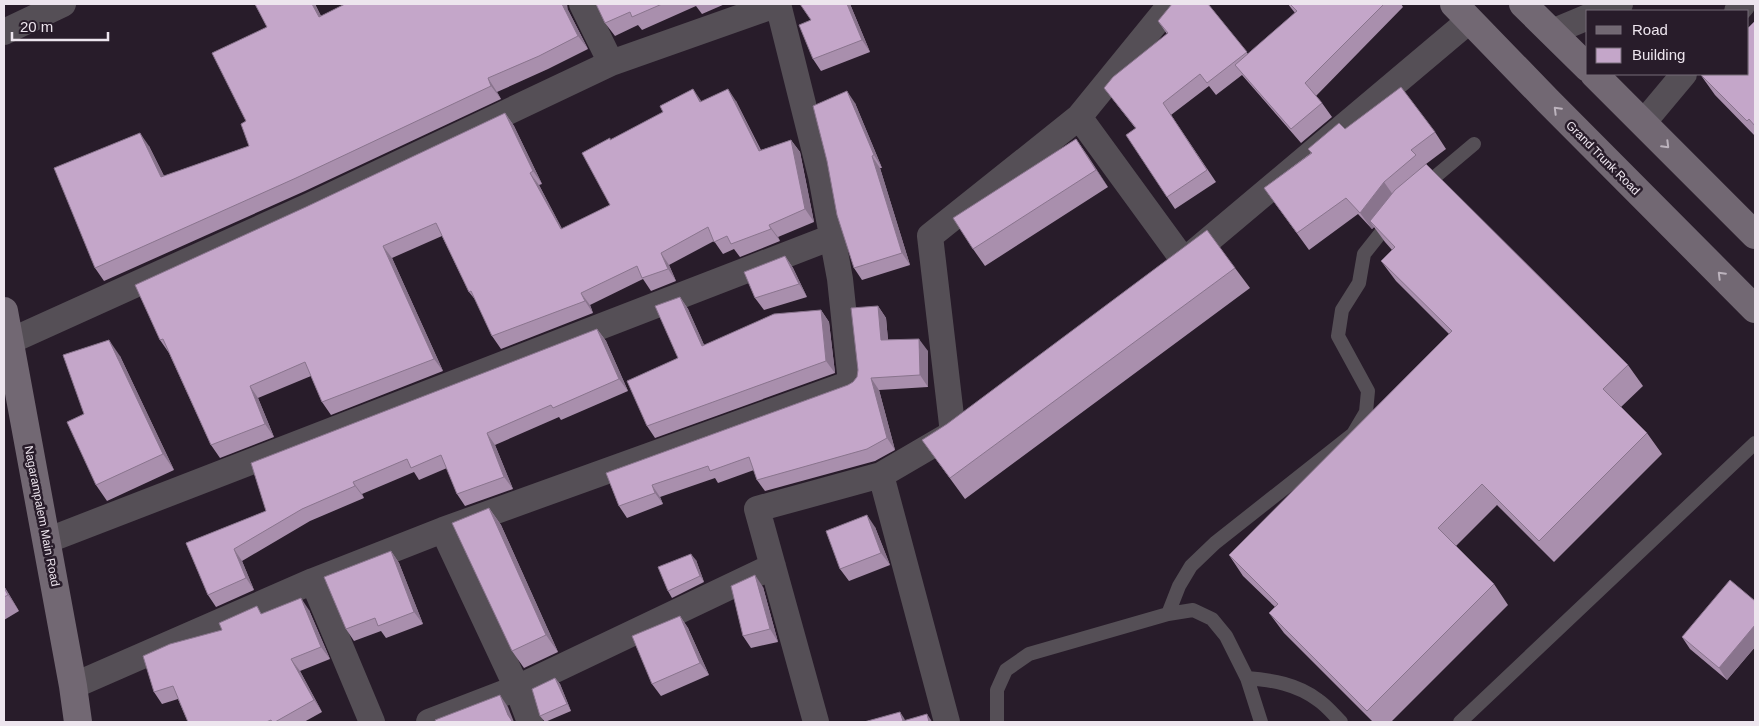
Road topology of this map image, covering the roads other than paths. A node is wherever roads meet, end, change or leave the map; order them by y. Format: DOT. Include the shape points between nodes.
graph roads {
  1 [pos="63,4"];
  2 [pos="582,4"];
  3 [pos="778,4"];
  4 [pos="1171,4"];
  5 [pos="1523,4"];
  6 [pos="1620,4"];
  7 [pos="1605,10"];
  8 [pos="1462,12"];
  9 [pos="1586,18"];
  10 [pos="4,32"];
  11 [pos="1552,32"];
  12 [pos="611,63"];
  13 [pos="1586,66"];
  14 [pos="1595,75"];
  15 [pos="1683,75"];
  16 [pos="1080,117"];
  17 [pos="1643,122"];
  18 [pos="1474,144"];
  19 [pos="1410,199"];
  20 [pos="1397,212"];
  21 [pos="1755,235"];
  22 [pos="832,237"];
  23 [pos="1755,309"];
  24 [pos="4,310"];
  25 [pos="6,343"];
  26 [pos="977,416"];
  27 [pos="953,433"];
  28 [pos="1755,443"];
  29 [pos="881,475"];
  30 [pos="442,530"];
  31 [pos="46,541"];
  32 [pos="774,566"];
  33 [pos="313,580"];
  34 [pos="1168,614"];
  35 [pos="1247,678"];
  36 [pos="73,686"];
  37 [pos="517,688"];
  38 [pos="78,722"];
  39 [pos="372,722"];
  40 [pos="428,722"];
  41 [pos="530,722"];
  42 [pos="816,722"];
  43 [pos="947,722"];
  44 [pos="996,722"];
  45 [pos="1261,722"];
  46 [pos="1342,722"];
  47 [pos="1460,722"];
  1 -- 10 [label="street"];
  2 -- 12 [label="street"];
  3 -- 12 [label="street"];
  3 -- 22 [label="street" via="821,176"];
  4 -- 16 [label="street"];
  5 -- 11 [label="main road"];
  6 -- 7 [label="street"];
  8 -- 16 [label="street" via="1176,267"];
  23 -- 8 [label="main road, Grand Trunk Road, one-way"];
  9 -- 11 [label="street"];
  11 -- 13 [label="main road"];
  12 -- 25 [label="street" via="311,205"];
  14 -- 17 [label="main road"];
  15 -- 17 [label="street"];
  16 -- 27 [label="street" via="930,236"];
  17 -- 21 [label="main road, one-way"];
  18 -- 19 [label="lane"];
  20 -- 34 [label="lane" via="1364,254 1360,283 1342,310 1338,336 1368,391 1366,412 1353,434 1215,543 1192,566 1179,586"];
  22 -- 30 [label="street" via="840,279 851,383"];
  22 -- 31 [label="street"];
  24 -- 25 [label="main road, Nagarampalem Main Road"];
  25 -- 31 [label="main road, Nagarampalem Main Road"];
  26 -- 27 [label="street"];
  27 -- 29 [label="street"];
  28 -- 47 [label="lane"];
  29 -- 32 [label="street" via="757,509"];
  29 -- 43 [label="street"];
  30 -- 33 [label="street"];
  30 -- 37 [label="street"];
  31 -- 36 [label="main road, Nagarampalem Main Road"];
  32 -- 37 [label="street"];
  32 -- 42 [label="street"];
  33 -- 36 [label="street"];
  33 -- 39 [label="street"];
  34 -- 35 [label="lane" via="1193,610 1212,619 1226,636"];
  34 -- 44 [label="lane" via="1030,654 1006,670 996,690"];
  35 -- 45 [label="lane"];
  35 -- 46 [label="lane" via="1296,686 1318,700"];
  36 -- 38 [label="main road, Nagarampalem Main Road"];
  37 -- 40 [label="street"];
  37 -- 41 [label="street"];
}
